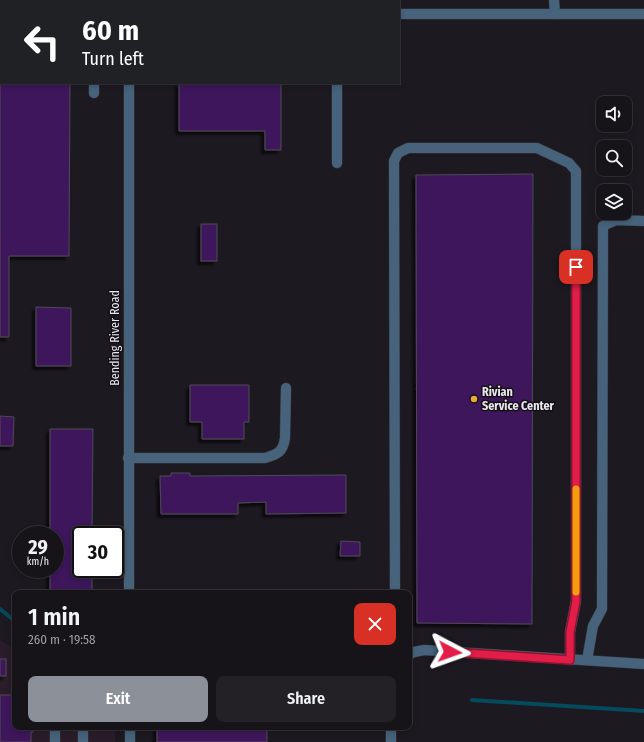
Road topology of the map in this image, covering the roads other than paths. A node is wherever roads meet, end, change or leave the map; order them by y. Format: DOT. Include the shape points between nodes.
graph roads {
  1 [pos="554,0"];
  2 [pos="400,14"];
  3 [pos="554,14"];
  4 [pos="644,14"];
  5 [pos="129,84"];
  6 [pos="337,84"];
  7 [pos="337,163"];
  8 [pos="644,221"];
  9 [pos="286,388"];
  10 [pos="128,458"];
  11 [pos="129,590"];
  12 [pos="395,590"];
  13 [pos="412,653"];
  14 [pos="570,660"];
  15 [pos="587,660"];
  16 [pos="644,664"];
  17 [pos="55,730"];
  18 [pos="84,730"];
  19 [pos="130,730"];
  20 [pos="391,730"];
  21 [pos="55,742"];
  22 [pos="83,742"];
  23 [pos="130,742"];
  24 [pos="391,742"];
  1 -- 3 [label="street"];
  2 -- 3 [label="street"];
  3 -- 4 [label="street"];
  5 -- 10 [label="street, Bending River Road"];
  6 -- 7 [label="street"];
  8 -- 15 [label="street" via="616,220 603,226 602,609 593,626"];
  9 -- 10 [label="street" via="284,446 273,456"];
  10 -- 11 [label="street, Bending River Road"];
  12 -- 14 [label="street" via="394,161 398,153 408,148 537,148 569,162 576,171 576,601 570,632"];
  13 -- 14 [label="street" via="424,650"];
  14 -- 15 [label="street"];
  15 -- 16 [label="street"];
  17 -- 21 [label="street"];
  18 -- 22 [label="street"];
  19 -- 23 [label="street"];
  20 -- 24 [label="street"];
}
